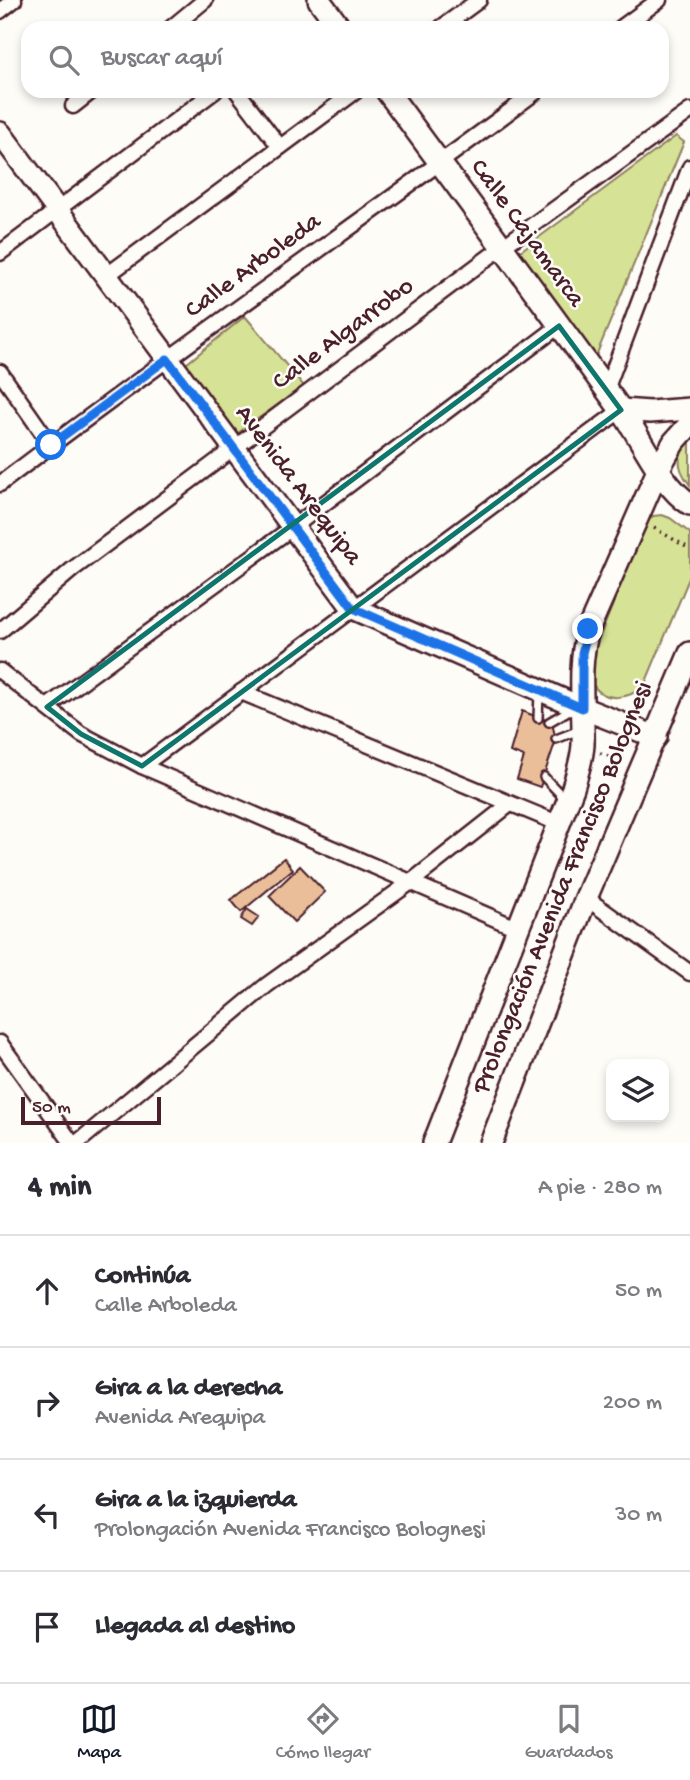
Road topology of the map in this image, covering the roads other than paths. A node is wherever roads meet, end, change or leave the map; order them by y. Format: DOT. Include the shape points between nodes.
graph roads {
  1 [pos="14,0"];
  2 [pos="205,0"];
  3 [pos="319,0"];
  4 [pos="479,0"];
  5 [pos="659,0"];
  6 [pos="460,6"];
  7 [pos="0,11"];
  8 [pos="185,21"];
  9 [pos="335,21"];
  10 [pos="447,21"];
  11 [pos="630,21"];
  12 [pos="83,98"];
  13 [pos="206,98"];
  14 [pos="242,98"];
  15 [pos="347,98"];
  16 [pos="392,98"];
  17 [pos="528,98"];
  18 [pos="72,106"];
  19 [pos="690,111"];
  20 [pos="0,133"];
  21 [pos="279,148"];
  22 [pos="440,164"];
  23 [pos="690,167"];
  24 [pos="57,210"];
  25 [pos="501,248"];
  26 [pos="0,253"];
  27 [pos="106,275"];
  28 [pos="559,327"];
  29 [pos="167,359"];
  30 [pos="0,372"];
  31 [pos="606,390"];
  32 [pos="690,409"];
  33 [pos="621,410"];
  34 [pos="690,424"];
  35 [pos="51,445"];
  36 [pos="234,449"];
  37 [pos="659,468"];
  38 [pos="0,484"];
  39 [pos="690,504"];
  40 [pos="293,527"];
  41 [pos="353,608"];
  42 [pos="0,631"];
  43 [pos="690,653"];
  44 [pos="0,671"];
  45 [pos="539,689"];
  46 [pos="241,692"];
  47 [pos="47,707"];
  48 [pos="538,718"];
  49 [pos="549,722"];
  50 [pos="581,722"];
  51 [pos="656,737"];
  52 [pos="556,738"];
  53 [pos="142,766"];
  54 [pos="544,777"];
  55 [pos="568,803"];
  56 [pos="510,804"];
  57 [pos="560,824"];
  58 [pos="411,882"];
  59 [pos="586,898"];
  60 [pos="519,929"];
  61 [pos="690,973"];
  62 [pos="0,1043"];
  63 [pos="72,1143"];
  64 [pos="77,1143"];
  65 [pos="434,1143"];
  66 [pos="491,1143"];
  1 -- 7 [label="street"];
  2 -- 8 [label="street"];
  3 -- 9 [label="street"];
  4 -- 6 [label="street"];
  5 -- 11 [label="street"];
  6 -- 10 [label="street"];
  12 -- 18 [label="street"];
  13 -- 24 [label="street"];
  14 -- 21 [label="street"];
  15 -- 21 [label="street"];
  16 -- 22 [label="street, Calle Cajamarca"];
  17 -- 22 [label="street, Calle Arboleda"];
  19 -- 25 [label="street, Calle Algarrobo"];
  20 -- 24 [label="street, Avenida Arequipa"];
  21 -- 27 [label="street"];
  22 -- 25 [label="street, Calle Cajamarca"];
  22 -- 29 [label="street, Calle Arboleda"];
  23 -- 31 [label="street"];
  24 -- 26 [label="street"];
  24 -- 27 [label="street, Avenida Arequipa"];
  25 -- 28 [label="street, Calle Cajamarca"];
  25 -- 36 [label="street, Calle Algarrobo"];
  27 -- 29 [label="street, Avenida Arequipa"];
  28 -- 31 [label="street, Calle Cajamarca"];
  28 -- 40 [label="street"];
  29 -- 35 [label="street, Calle Arboleda"];
  29 -- 36 [label="street, Avenida Arequipa"];
  30 -- 35 [label="street"];
  31 -- 33 [label="street, Calle Cajamarca"];
  32 -- 33 [label="street"];
  33 -- 37 [label="street, Calle Cajamarca"];
  33 -- 41 [label="street"];
  34 -- 37 [label="street, Prolongación Avenida Francisco Bolognesi"];
  35 -- 38 [label="street, Calle Arboleda"];
  36 -- 40 [label="street, Avenida Arequipa"];
  36 -- 42 [label="street, Calle Algarrobo" via="73,569"];
  37 -- 39 [label="street, Calle Cajamarca" via="675,493"];
  37 -- 50 [label="street, Prolongación Avenida Francisco Bolognesi" via="588,629 582,653"];
  40 -- 41 [label="street, Avenida Arequipa"];
  40 -- 47 [label="street"];
  41 -- 45 [label="street, Avenida Arequipa"];
  41 -- 46 [label="street"];
  43 -- 51 [label="street, Prolongación Avenida Francisco Bolognesi"];
  44 -- 47 [label="street"];
  45 -- 48 [label="lane"];
  45 -- 50 [label="street, Avenida Arequipa"];
  46 -- 53 [label="street"];
  46 -- 56 [label="street"];
  47 -- 53 [label="street" via="81,734"];
  49 -- 50 [label="lane"];
  50 -- 51 [label="street, Avenida Arequipa"];
  50 -- 52 [label="lane"];
  50 -- 55 [label="street, Prolongación Avenida Francisco Bolognesi"];
  51 -- 59 [label="street, Prolongación Avenida Francisco Bolognesi"];
  53 -- 58 [label="street"];
  54 -- 55 [label="lane"];
  55 -- 57 [label="street, Prolongación Avenida Francisco Bolognesi"];
  56 -- 57 [label="street"];
  56 -- 58 [label="street"];
  57 -- 60 [label="street, Prolongación Avenida Francisco Bolognesi"];
  58 -- 60 [label="street"];
  58 -- 64 [label="street" via="267,985"];
  59 -- 61 [label="street"];
  59 -- 66 [label="street, Prolongación Avenida Francisco Bolognesi"];
  60 -- 65 [label="street, Prolongación Avenida Francisco Bolognesi"];
  62 -- 63 [label="street"];
}
